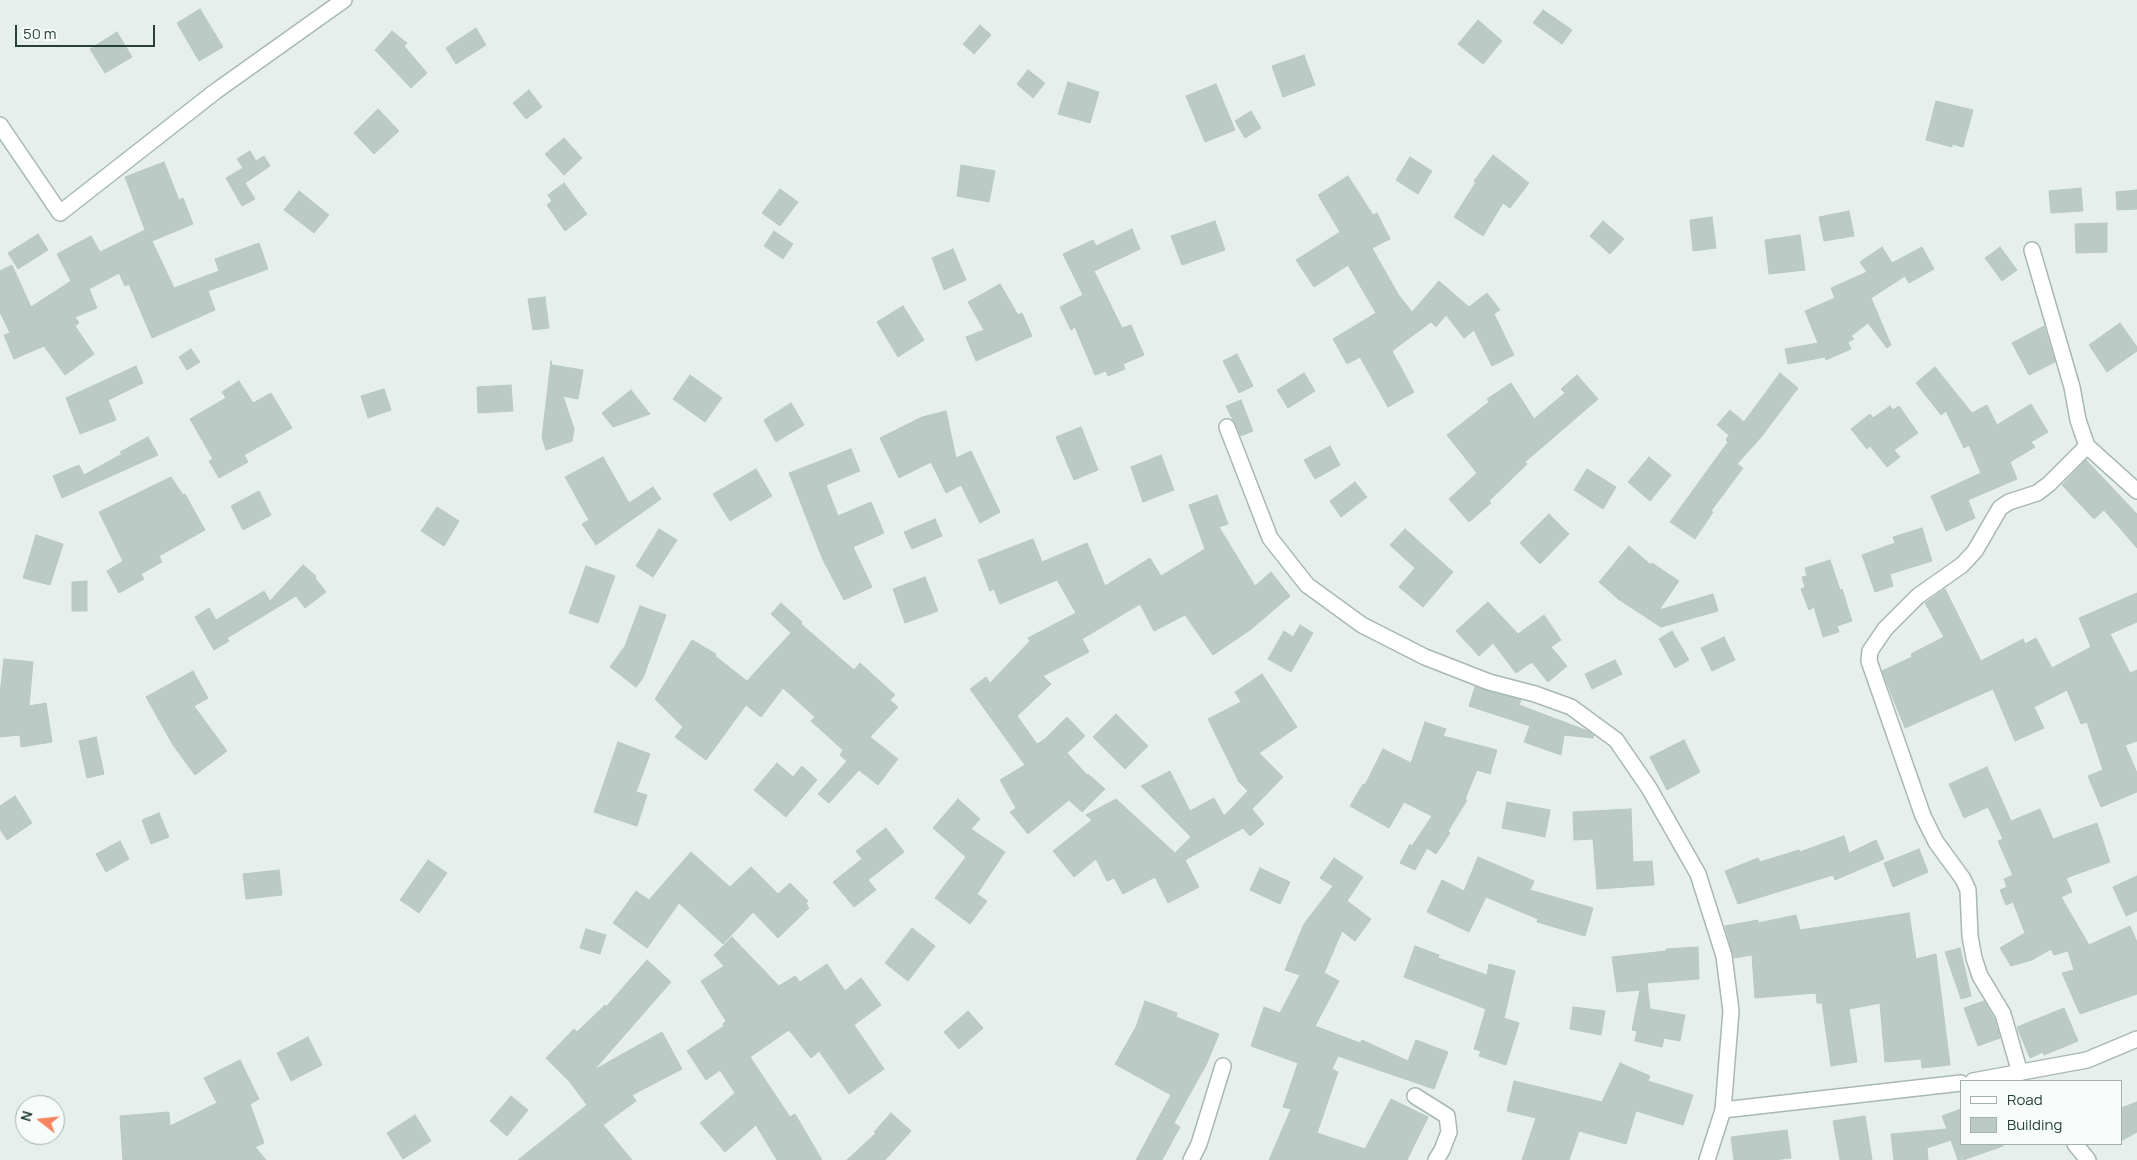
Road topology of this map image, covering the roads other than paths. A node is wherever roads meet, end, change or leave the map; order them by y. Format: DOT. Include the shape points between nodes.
graph roads {
  1 [pos="344,0"];
  2 [pos="0,125"];
  3 [pos="2032,250"];
  4 [pos="1227,428"];
  5 [pos="2087,446"];
  6 [pos="2137,491"];
  7 [pos="2137,1040"];
  8 [pos="1223,1066"];
  9 [pos="2020,1073"];
  10 [pos="2043,1075"];
  11 [pos="1979,1080"];
  12 [pos="1960,1083"];
  13 [pos="1416,1096"];
  14 [pos="1723,1110"];
  15 [pos="2076,1145"];
  16 [pos="1191,1160"];
  17 [pos="1436,1160"];
  18 [pos="1707,1160"];
  19 [pos="2088,1160"];
  1 -- 2 [label="street" via="216,91 60,213"];
  3 -- 5 [label="street"];
  4 -- 14 [label="street" via="1270,538 1308,585 1362,625 1425,657 1489,682 1571,707 1616,740 1650,788 1698,874 1724,956 1731,1011"];
  5 -- 6 [label="street"];
  5 -- 9 [label="street" via="2037,493 2000,508 1975,551 1962,565 1918,596 1885,629 1870,650 1869,661 1923,816 1968,890 1974,958 1980,976 2003,1014"];
  7 -- 10 [label="street"];
  8 -- 16 [label="street"];
  9 -- 10 [label="street"];
  9 -- 11 [label="street"];
  12 -- 14 [label="street"];
  13 -- 17 [label="street" via="1447,1116 1449,1132"];
  14 -- 18 [label="street"];
  15 -- 19 [label="street"];
}
